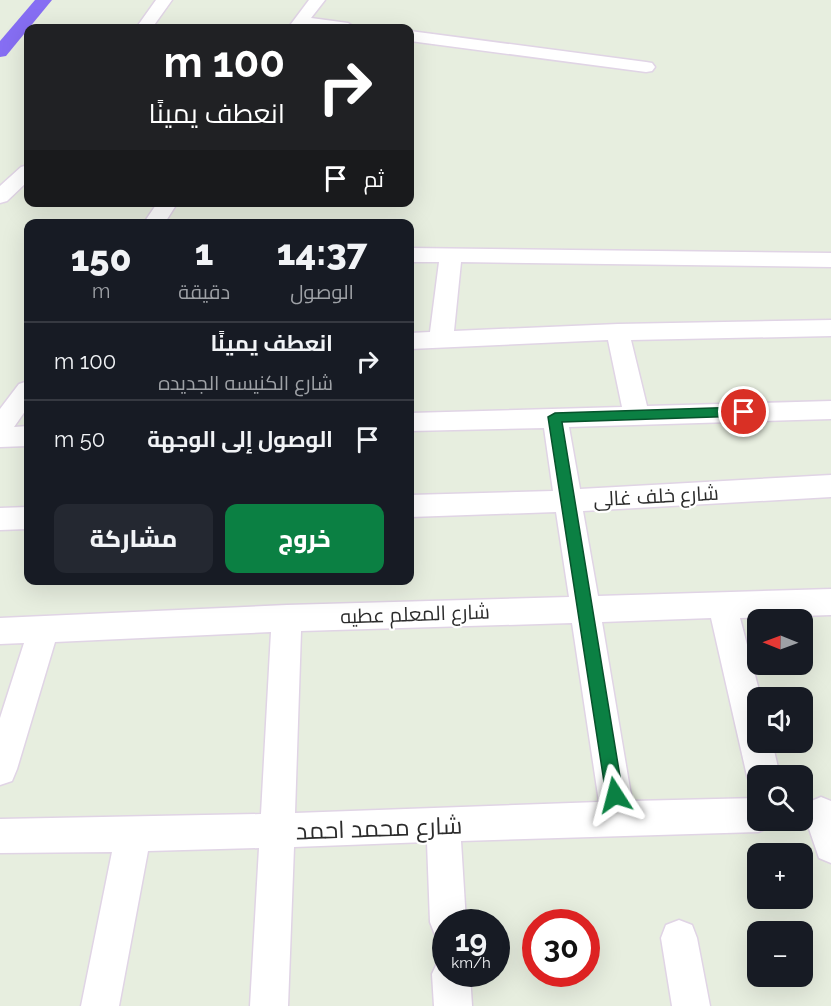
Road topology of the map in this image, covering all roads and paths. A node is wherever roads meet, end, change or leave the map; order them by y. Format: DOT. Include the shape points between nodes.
graph roads {
  1 [pos="164,0"];
  2 [pos="317,0"];
  3 [pos="147,24"];
  4 [pos="299,24"];
  5 [pos="414,37"];
  6 [pos="646,67"];
  7 [pos="24,175"];
  8 [pos="0,197"];
  9 [pos="414,255"];
  10 [pos="452,255"];
  11 [pos="831,260"];
  12 [pos="831,328"];
  13 [pos="618,332"];
  14 [pos="441,339"];
  15 [pos="414,340"];
  16 [pos="24,395"];
  17 [pos="831,410"];
  18 [pos="636,414"];
  19 [pos="555,417"];
  20 [pos="414,422"];
  21 [pos="0,427"];
  22 [pos="24,436"];
  23 [pos="0,437"];
  24 [pos="831,486"];
  25 [pos="568,501"];
  26 [pos="414,506"];
  27 [pos="24,518"];
  28 [pos="0,519"];
  29 [pos="831,602"];
  30 [pos="722,604"];
  31 [pos="585,608"];
  32 [pos="287,618"];
  33 [pos="44,629"];
  34 [pos="0,631"];
  35 [pos="761,765"];
  36 [pos="0,769"];
  37 [pos="818,814"];
  38 [pos="747,815"];
  39 [pos="618,818"];
  40 [pos="443,826"];
  41 [pos="277,831"];
  42 [pos="133,836"];
  43 [pos="0,837"];
  44 [pos="831,846"];
  45 [pos="447,909"];
  46 [pos="679,938"];
  47 [pos="452,987"];
  48 [pos="100,1006"];
  49 [pos="269,1006"];
  50 [pos="453,1006"];
  51 [pos="691,1006"];
  1 -- 3 [label="street"];
  2 -- 4 [label="street"];
  5 -- 6 [label="street"];
  7 -- 8 [label="street"];
  9 -- 10 [label="street"];
  10 -- 11 [label="street"];
  10 -- 14 [label="street"];
  12 -- 13 [label="street"];
  13 -- 14 [label="street"];
  13 -- 18 [label="street"];
  14 -- 15 [label="street"];
  16 -- 21 [label="street"];
  17 -- 18 [label="street"];
  18 -- 19 [label="street"];
  19 -- 20 [label="street"];
  19 -- 25 [label="street"];
  22 -- 23 [label="street"];
  24 -- 25 [label="street, شارع خلف غالى"];
  25 -- 26 [label="street, شارع خلف غالى"];
  25 -- 31 [label="street"];
  27 -- 28 [label="street"];
  29 -- 30 [label="street, شارع المعلم عطيه"];
  30 -- 31 [label="street, شارع المعلم عطيه"];
  30 -- 35 [label="street"];
  31 -- 32 [label="street, شارع المعلم عطيه"];
  31 -- 39 [label="street"];
  32 -- 33 [label="street, شارع المعلم عطيه"];
  32 -- 41 [label="street"];
  33 -- 34 [label="street, شارع المعلم عطيه"];
  33 -- 36 [label="street"];
  37 -- 44 [label="street"];
  38 -- 39 [label="street, شارع محمد احمد"];
  39 -- 40 [label="street, شارع محمد احمد"];
  40 -- 41 [label="street, شارع محمد احمد"];
  40 -- 45 [label="street"];
  41 -- 42 [label="street, شارع محمد احمد"];
  41 -- 49 [label="street"];
  42 -- 43 [label="street, شارع محمد احمد"];
  42 -- 48 [label="street"];
  46 -- 51 [label="street"];
  47 -- 50 [label="street"];
}
